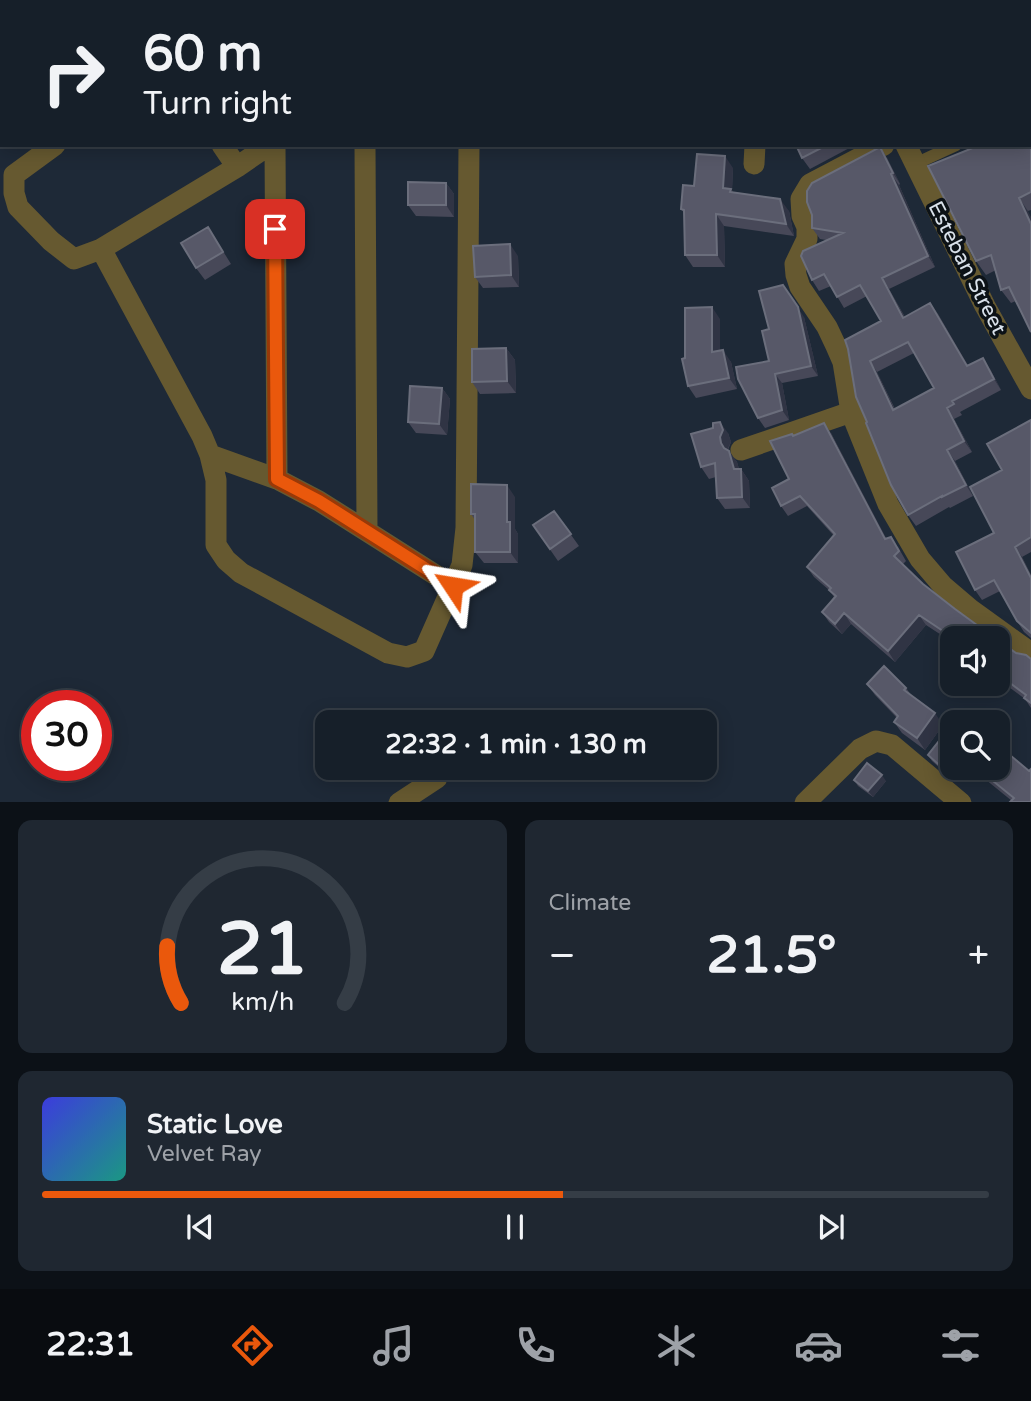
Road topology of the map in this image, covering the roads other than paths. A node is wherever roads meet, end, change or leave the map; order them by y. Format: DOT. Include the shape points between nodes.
graph roads {
  1 [pos="52,147"];
  2 [pos="223,147"];
  3 [pos="266,147"];
  4 [pos="275,147"];
  5 [pos="366,147"];
  6 [pos="469,147"];
  7 [pos="880,147"];
  8 [pos="947,147"];
  9 [pos="910,155"];
  10 [pos="237,167"];
  11 [pos="101,249"];
  12 [pos="1031,389"];
  13 [pos="851,412"];
  14 [pos="741,450"];
  15 [pos="210,454"];
  16 [pos="277,479"];
  17 [pos="367,530"];
  18 [pos="453,586"];
  19 [pos="1031,653"];
  20 [pos="434,780"];
  21 [pos="401,802"];
  22 [pos="806,802"];
  23 [pos="960,802"];
  1 -- 11 [label="street" via="14,174 18,207 74,259"];
  2 -- 10 [label="street"];
  3 -- 10 [label="street"];
  4 -- 16 [label="street"];
  5 -- 17 [label="street"];
  6 -- 18 [label="street" via="466,528 462,565"];
  7 -- 13 [label="street" via="810,184 801,199 807,239 795,264 796,275 843,362"];
  8 -- 9 [label="lane"];
  9 -- 12 [label="street, Esteban Street"];
  10 -- 11 [label="street"];
  11 -- 15 [label="street"];
  13 -- 14 [label="street"];
  13 -- 19 [label="street" via="888,504 920,559 970,609"];
  15 -- 16 [label="street"];
  15 -- 18 [label="street" via="216,480 216,545 226,560 241,573 388,653 407,657 424,651"];
  16 -- 17 [label="street"];
  17 -- 18 [label="street"];
  20 -- 21 [label="street"];
  22 -- 23 [label="street" via="860,749 876,741 892,745"];
}
